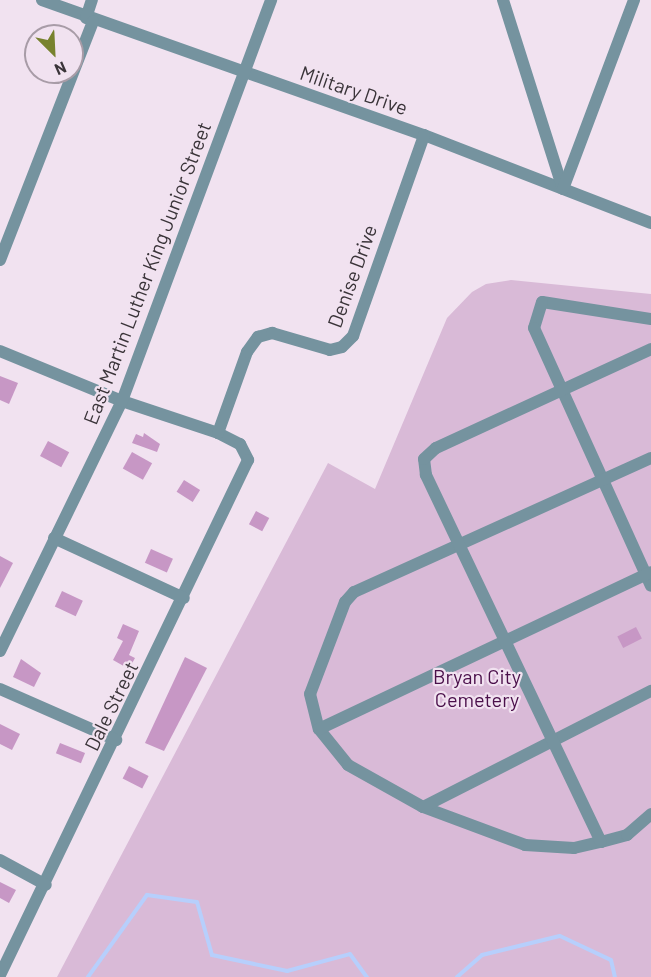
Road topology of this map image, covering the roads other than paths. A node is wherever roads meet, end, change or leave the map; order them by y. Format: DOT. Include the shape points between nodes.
graph roads {
  1 [pos="42,0"];
  2 [pos="92,0"];
  3 [pos="271,0"];
  4 [pos="503,0"];
  5 [pos="634,0"];
  6 [pos="89,20"];
  7 [pos="245,72"];
  8 [pos="424,135"];
  9 [pos="563,189"];
  10 [pos="651,222"];
  11 [pos="0,260"];
  12 [pos="651,319"];
  13 [pos="651,349"];
  14 [pos="0,351"];
  15 [pos="560,390"];
  16 [pos="122,401"];
  17 [pos="218,433"];
  18 [pos="651,458"];
  19 [pos="603,479"];
  20 [pos="54,538"];
  21 [pos="460,544"];
  22 [pos="649,577"];
  23 [pos="184,598"];
  24 [pos="4,632"];
  25 [pos="506,640"];
  26 [pos="0,651"];
  27 [pos="0,689"];
  28 [pos="651,691"];
  29 [pos="319,729"];
  30 [pos="554,739"];
  31 [pos="116,740"];
  32 [pos="423,807"];
  33 [pos="651,814"];
  34 [pos="601,842"];
  35 [pos="0,860"];
  36 [pos="46,885"];
  37 [pos="0,975"];
  1 -- 6 [label="street, Military Drive"];
  2 -- 6 [label="street"];
  3 -- 7 [label="street, East Martin Luther King Junior Street"];
  4 -- 9 [label="street"];
  5 -- 9 [label="street"];
  6 -- 7 [label="street, Military Drive"];
  6 -- 11 [label="street"];
  7 -- 8 [label="street, Military Drive"];
  7 -- 16 [label="street, East Martin Luther King Junior Street"];
  8 -- 9 [label="street, Military Drive"];
  8 -- 17 [label="street, Denise Drive" via="353,336 342,347 330,350 272,333 258,337 247,352"];
  9 -- 10 [label="street, Military Drive"];
  12 -- 15 [label="street" via="542,302 534,328"];
  13 -- 15 [label="street"];
  14 -- 16 [label="street"];
  15 -- 19 [label="street"];
  15 -- 21 [label="street" via="436,448 424,459 426,475"];
  16 -- 17 [label="street"];
  16 -- 20 [label="street, East Martin Luther King Junior Street"];
  17 -- 23 [label="street, Dale Street" via="246,451 247,467"];
  18 -- 19 [label="street"];
  19 -- 21 [label="street"];
  19 -- 22 [label="street"];
  20 -- 23 [label="street"];
  20 -- 24 [label="street, East Martin Luther King Junior Street"];
  21 -- 25 [label="street"];
  21 -- 29 [label="street" via="354,592 345,602 310,694"];
  22 -- 25 [label="street"];
  23 -- 31 [label="street, Dale Street"];
  24 -- 26 [label="street, East Martin Luther King Junior Street"];
  25 -- 29 [label="street"];
  25 -- 30 [label="street"];
  27 -- 31 [label="street"];
  28 -- 30 [label="street"];
  29 -- 32 [label="street" via="348,765"];
  30 -- 32 [label="street"];
  30 -- 34 [label="street"];
  31 -- 36 [label="street, Dale Street"];
  32 -- 34 [label="street" via="525,844 574,848"];
  33 -- 34 [label="street" via="627,834"];
  35 -- 36 [label="street"];
  36 -- 37 [label="street, Dale Street"];
}
